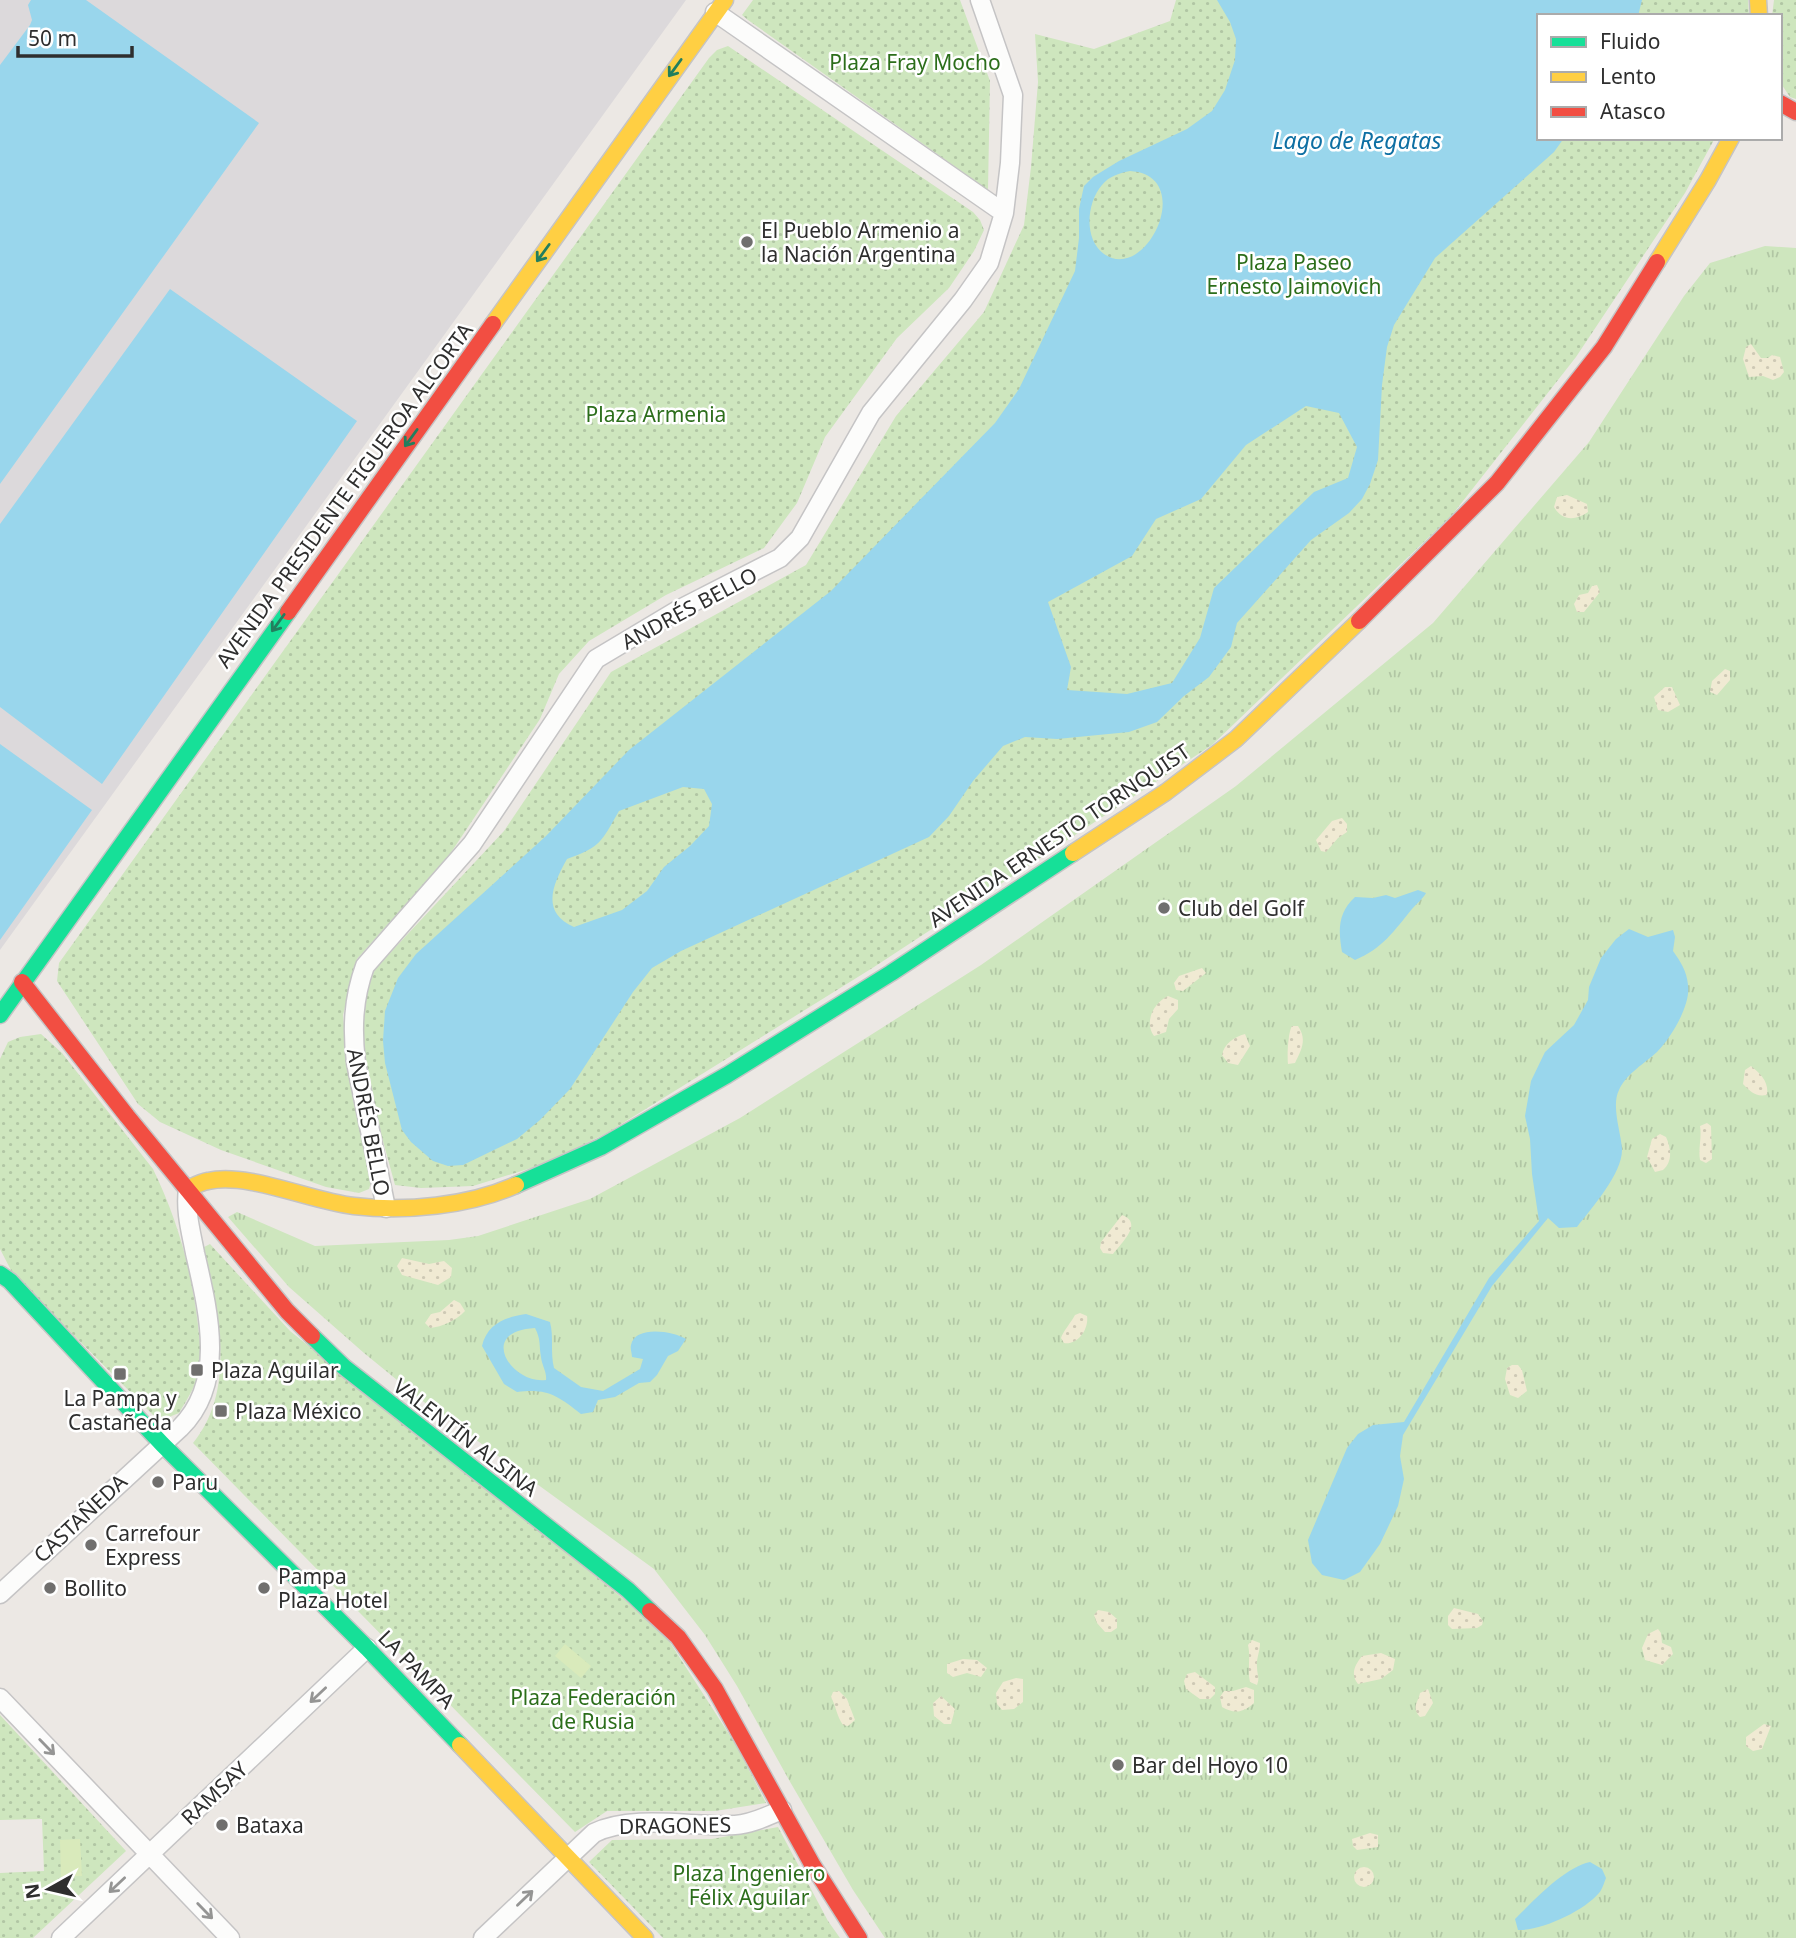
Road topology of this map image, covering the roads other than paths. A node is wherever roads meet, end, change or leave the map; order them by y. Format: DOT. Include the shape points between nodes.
graph roads {
  1 [pos="980,0"];
  2 [pos="720,6"];
  3 [pos="1730,140"];
  4 [pos="1004,213"];
  5 [pos="22,982"];
  6 [pos="0,1015"];
  7 [pos="188,1189"];
  8 [pos="386,1208"];
  9 [pos="0,1262"];
  10 [pos="5,1278"];
  11 [pos="162,1444"];
  12 [pos="0,1594"];
  13 [pos="367,1648"];
  14 [pos="0,1698"];
  15 [pos="782,1810"];
  16 [pos="150,1854"];
  17 [pos="568,1857"];
  18 [pos="61,1938"];
  19 [pos="230,1938"];
  20 [pos="483,1938"];
  21 [pos="645,1938"];
  22 [pos="859,1938"];
  1 -- 4 [label="street, ANDRÉS BELLO" via="1013,95"];
  2 -- 4 [label="street"];
  2 -- 5 [label="street, AVENIDA PRESIDENTE FIGUEROA ALCORTA, one-way"];
  3 -- 8 [label="street, AVENIDA ERNESTO TORNQUIST" via="1604,347 1497,483 1236,739 1166,792 891,973 601,1147 480,1197"];
  4 -- 8 [label="street, ANDRÉS BELLO" via="989,263 870,413 800,538 780,558 596,659 472,844 365,966 356,991 353,1041"];
  5 -- 6 [label="street, AVENIDA PRESIDENTE FIGUEROA ALCORTA"];
  5 -- 7 [label="street, VALENTÍN ALSINA"];
  7 -- 8 [label="street, AVENIDA ERNESTO TORNQUIST" via="227,1178 308,1198"];
  7 -- 11 [label="street, CASTAÑEDA" via="188,1218 210,1351 201,1402"];
  7 -- 15 [label="street, VALENTÍN ALSINA" via="287,1311 344,1367 628,1590 678,1637 715,1689"];
  9 -- 10 [label="street, LA PAMPA"];
  10 -- 11 [label="street, LA PAMPA"];
  11 -- 12 [label="street, CASTAÑEDA"];
  11 -- 13 [label="street, LA PAMPA"];
  13 -- 16 [label="street, RAMSAY, one-way"];
  13 -- 17 [label="street, LA PAMPA"];
  14 -- 16 [label="street, one-way"];
  15 -- 17 [label="street, DRAGONES" via="736,1825 607,1828 594,1833"];
  15 -- 22 [label="street, VALENTÍN ALSINA"];
  16 -- 18 [label="street, RAMSAY, one-way"];
  16 -- 19 [label="street, one-way"];
  20 -- 17 [label="street, DRAGONES, one-way"];
  17 -- 21 [label="street, LA PAMPA"];
}
